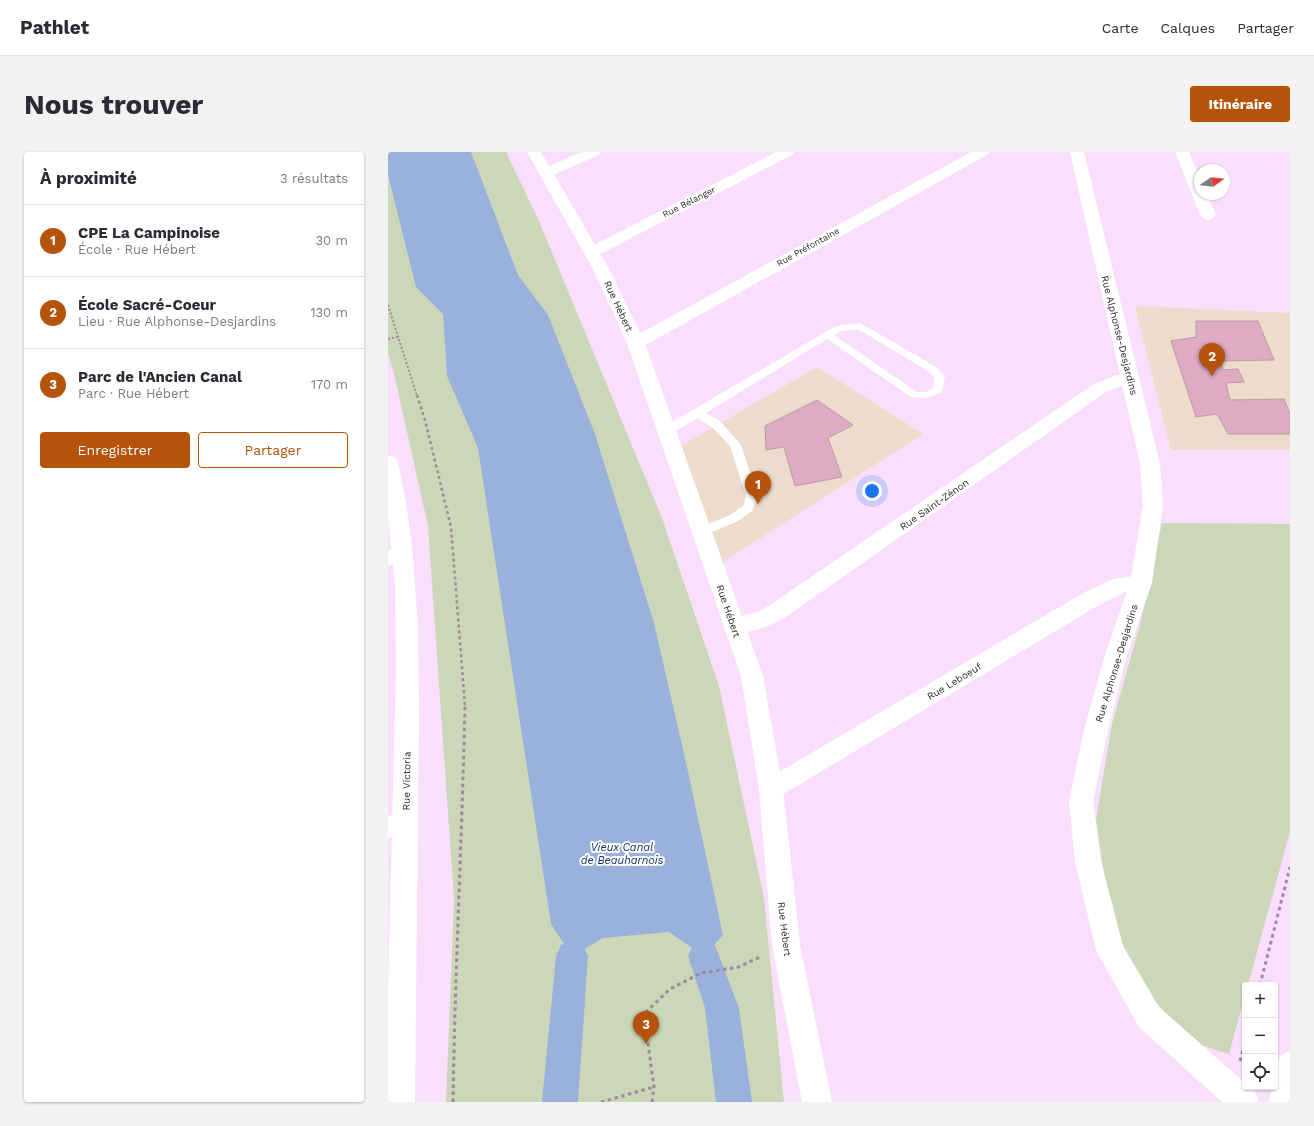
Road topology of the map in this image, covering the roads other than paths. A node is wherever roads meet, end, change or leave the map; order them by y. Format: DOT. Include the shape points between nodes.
graph roads {
  1 [pos="534,152"];
  2 [pos="594,152"];
  3 [pos="786,152"];
  4 [pos="982,152"];
  5 [pos="1077,152"];
  6 [pos="1182,152"];
  7 [pos="546,173"];
  8 [pos="1208,215"];
  9 [pos="592,252"];
  10 [pos="827,336"];
  11 [pos="636,343"];
  12 [pos="1131,380"];
  13 [pos="698,414"];
  14 [pos="666,431"];
  15 [pos="388,462"];
  16 [pos="701,532"];
  17 [pos="395,556"];
  18 [pos="1141,583"];
  19 [pos="734,626"];
  20 [pos="771,789"];
  21 [pos="397,825"];
  22 [pos="1290,1066"];
  23 [pos="400,1102"];
  24 [pos="817,1102"];
  25 [pos="1244,1102"];
  26 [pos="1284,1102"];
  1 -- 7 [label="street, Rue Hébert"];
  2 -- 7 [label="street"];
  3 -- 9 [label="street, Rue Bélanger"];
  4 -- 11 [label="street, Rue Préfontaine"];
  5 -- 12 [label="street, Rue Alphonse-Desjardins"];
  6 -- 8 [label="street"];
  7 -- 9 [label="street, Rue Hébert"];
  9 -- 11 [label="street, Rue Hébert" via="619,303"];
  10 -- 10 [label="lane" via="915,395 928,395 938,390 940,377 932,369 860,326 840,328"];
  10 -- 13 [label="lane"];
  11 -- 14 [label="street, Rue Hébert"];
  12 -- 18 [label="street, Rue Alphonse-Desjardins" via="1150,464 1153,506"];
  12 -- 19 [label="street, Rue Saint-Zénon" via="1117,381 1100,388 773,614 764,619"];
  13 -- 14 [label="lane"];
  13 -- 16 [label="lane" via="717,425 734,445 752,496 748,508 734,518"];
  14 -- 16 [label="street, Rue Hébert"];
  15 -- 17 [label="street, Rue Victoria" via="394,491"];
  16 -- 19 [label="street, Rue Hébert"];
  17 -- 21 [label="street, Rue Victoria" via="408,632"];
  18 -- 20 [label="street, Rue Leboeuf" via="1122,585 1093,598"];
  18 -- 25 [label="street, Rue Alphonse-Desjardins" via="1116,655 1081,801 1088,861 1110,950 1149,1017"];
  19 -- 20 [label="street, Rue Hébert" via="752,676"];
  20 -- 24 [label="street, Rue Hébert" via="786,945"];
  21 -- 23 [label="street, Rue Victoria"];
  22 -- 26 [label="street"];
}
